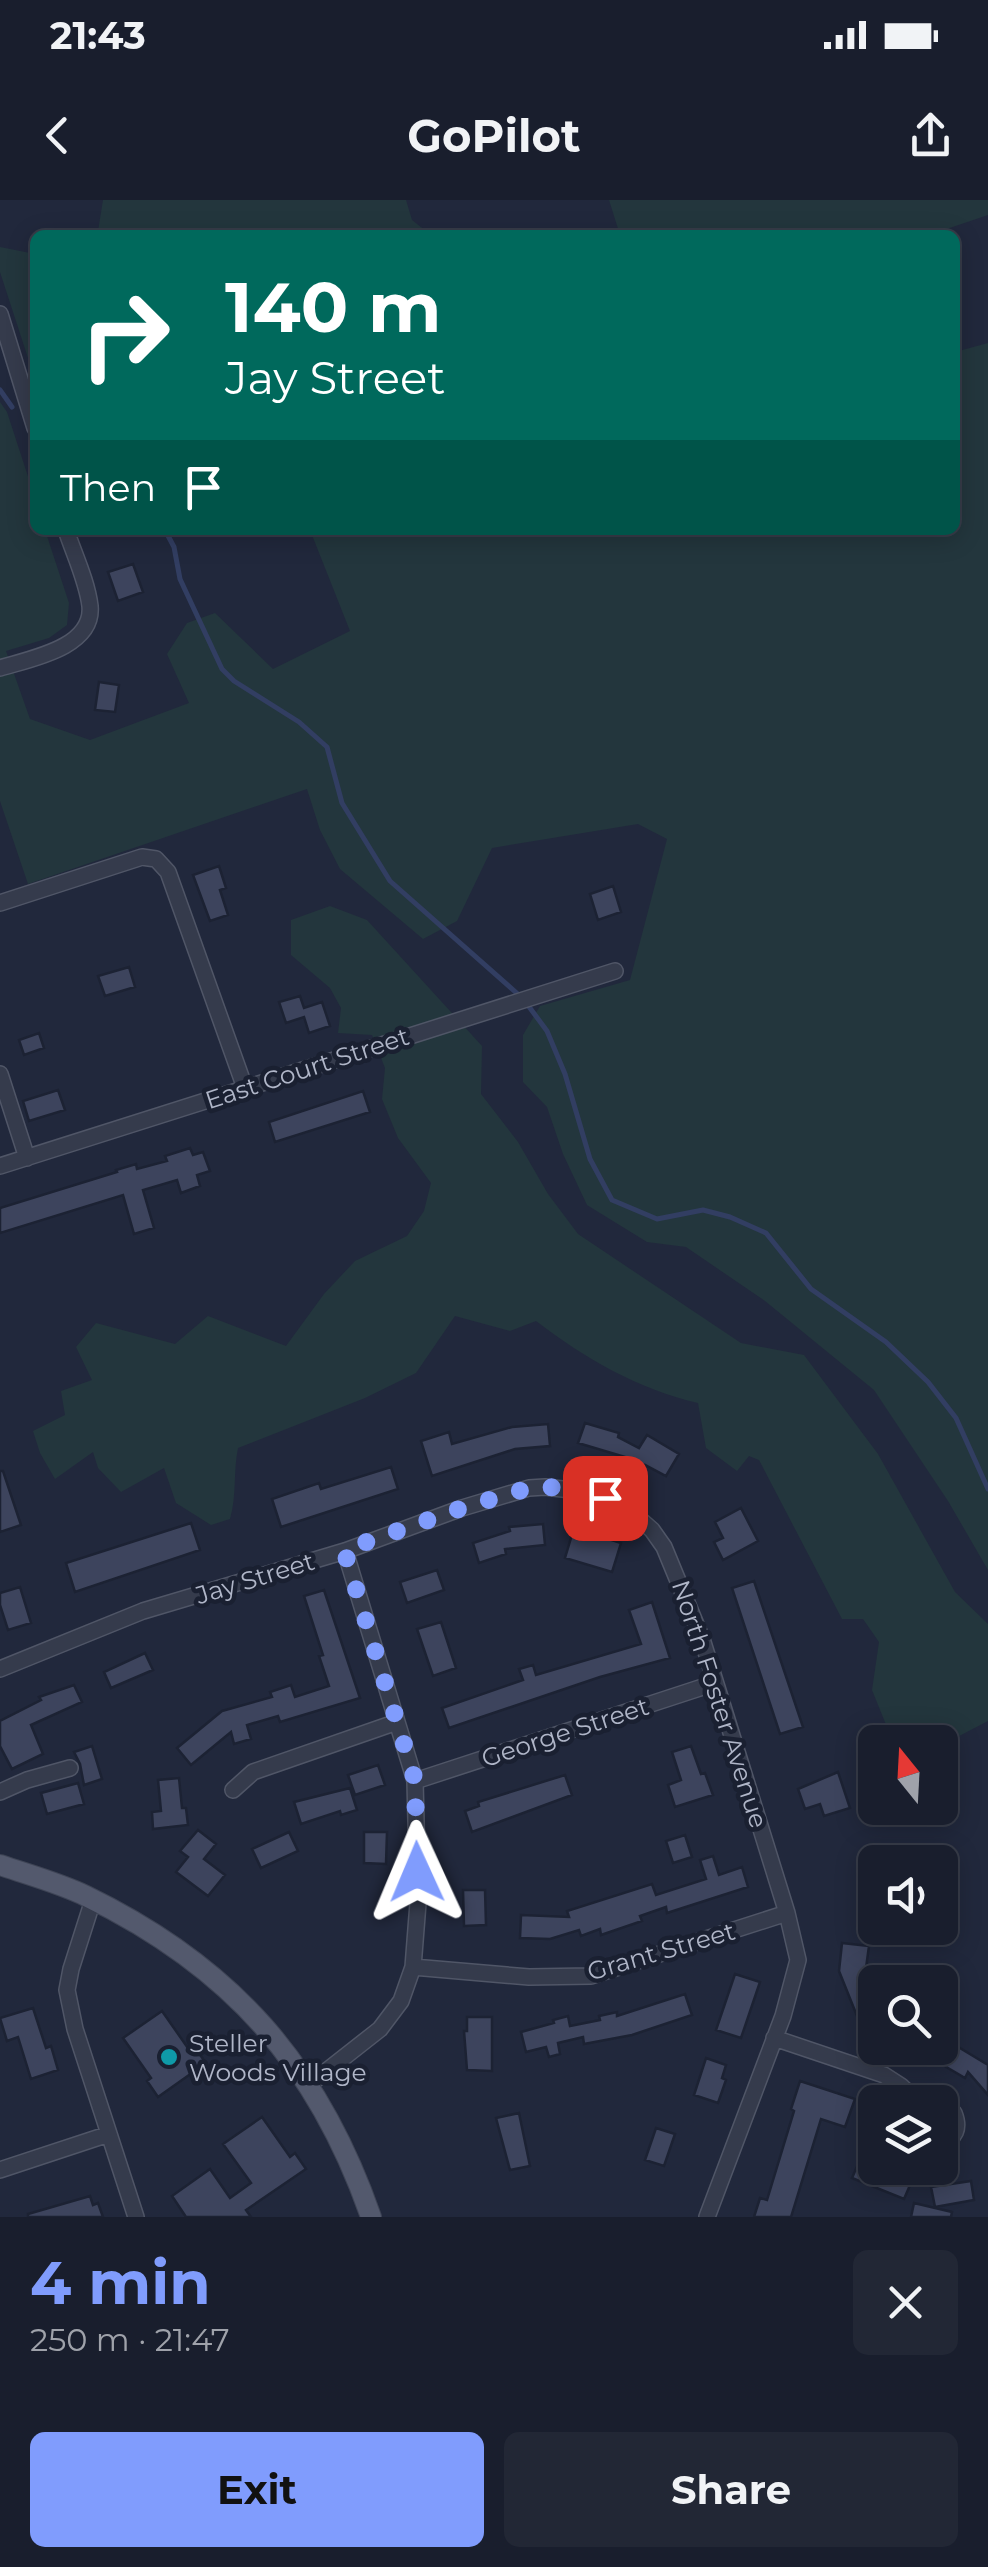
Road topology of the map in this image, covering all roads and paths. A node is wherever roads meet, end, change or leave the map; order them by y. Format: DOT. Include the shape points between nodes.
graph roads {
  1 [pos="0,314"];
  2 [pos="30,412"];
  3 [pos="68,535"];
  4 [pos="0,668"];
  5 [pos="0,903"];
  6 [pos="615,971"];
  7 [pos="0,1074"];
  8 [pos="245,1088"];
  9 [pos="27,1158"];
  10 [pos="0,1166"];
  11 [pos="628,1509"];
  12 [pos="344,1550"];
  13 [pos="0,1669"];
  14 [pos="716,1683"];
  15 [pos="397,1722"];
  16 [pos="70,1768"];
  17 [pos="415,1780"];
  18 [pos="233,1790"];
  19 [pos="0,1792"];
  20 [pos="0,1865"];
  21 [pos="93,1900"];
  22 [pos="787,1912"];
  23 [pos="412,1967"];
  24 [pos="774,2038"];
  25 [pos="310,2084"];
  26 [pos="899,2085"];
  27 [pos="109,2134"];
  28 [pos="0,2170"];
  29 [pos="136,2217"];
  30 [pos="372,2217"];
  31 [pos="707,2217"];
  1 -- 2 [label="street"];
  3 -- 4 [label="street" via="90,608 81,632 55,650"];
  5 -- 8 [label="street" via="142,856 156,859 168,872"];
  6 -- 8 [label="street, East Court Street"];
  7 -- 9 [label="street"];
  8 -- 9 [label="street, East Court Street"];
  9 -- 10 [label="street, East Court Street"];
  11 -- 12 [label="street, Jay Street" via="571,1490 529,1488"];
  11 -- 14 [label="street, North Foster Avenue" via="652,1530 678,1575"];
  12 -- 13 [label="street, Jay Street" via="143,1611"];
  12 -- 15 [label="street"];
  14 -- 17 [label="street, George Street"];
  14 -- 22 [label="street, North Foster Avenue"];
  15 -- 17 [label="street"];
  15 -- 18 [label="street" via="253,1772"];
  16 -- 19 [label="street"];
  17 -- 23 [label="street"];
  20 -- 21 [label="main road"];
  21 -- 25 [label="main road" via="166,1940 224,1986 264,2023"];
  21 -- 27 [label="street" via="68,1990"];
  22 -- 23 [label="street, Grant Street" via="591,1976"];
  22 -- 24 [label="street, North Foster Avenue" via="798,1960"];
  23 -- 25 [label="street" via="401,2001 380,2029"];
  24 -- 26 [label="street"];
  24 -- 31 [label="street, North Foster Avenue"];
  25 -- 30 [label="main road"];
  27 -- 28 [label="street"];
  27 -- 29 [label="street"];
}
